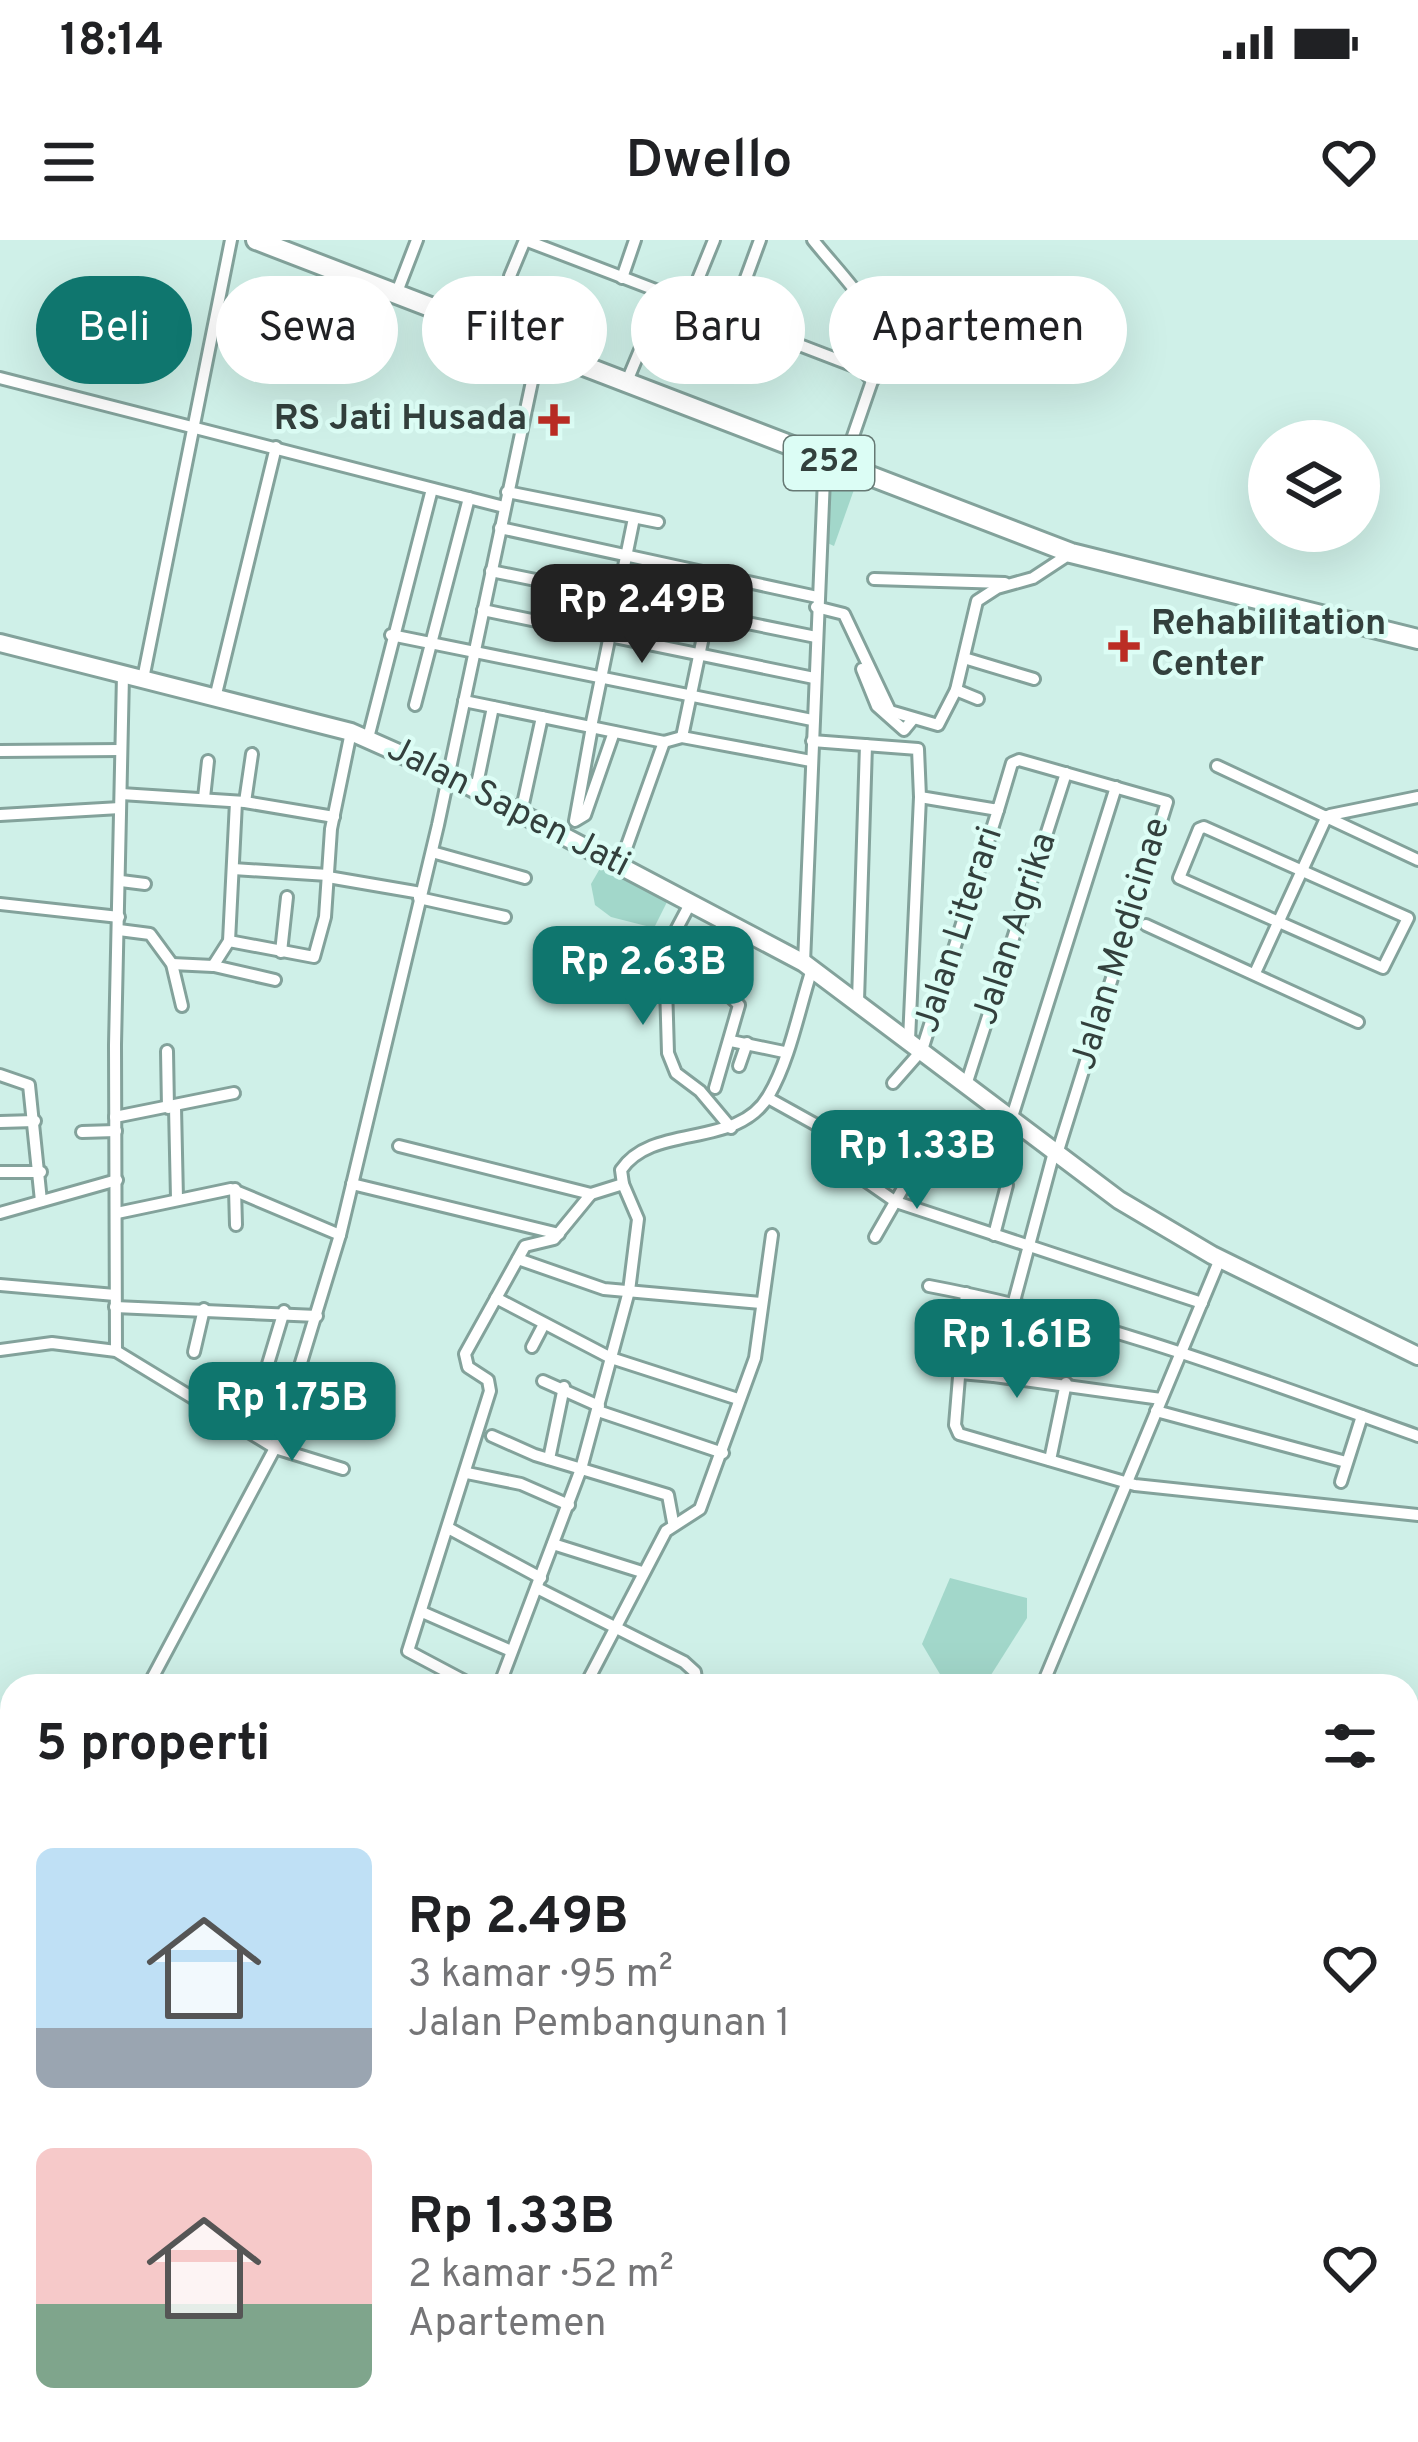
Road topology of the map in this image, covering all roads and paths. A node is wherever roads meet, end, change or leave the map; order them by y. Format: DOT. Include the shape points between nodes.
graph roads {
  1 [pos="231,240"];
  2 [pos="256,240"];
  3 [pos="285,240"];
  4 [pos="417,240"];
  5 [pos="525,240"];
  6 [pos="576,240"];
  7 [pos="635,240"];
  8 [pos="714,240"];
  9 [pos="760,240"];
  10 [pos="813,240"];
  11 [pos="311,255"];
  12 [pos="569,258"];
  13 [pos="365,276"];
  14 [pos="510,276"];
  15 [pos="699,276"];
  16 [pos="747,276"];
  17 [pos="841,276"];
  18 [pos="622,278"];
  19 [pos="631,282"];
  20 [pos="398,289"];
  21 [pos="422,298"];
  22 [pos="607,366"];
  23 [pos="607,371"];
  24 [pos="630,374"];
  25 [pos="0,378"];
  26 [pos="530,384"];
  27 [pos="871,384"];
  28 [pos="190,425"];
  29 [pos="276,447"];
  30 [pos="824,456"];
  31 [pos="844,463"];
  32 [pos="432,489"];
  33 [pos="507,492"];
  34 [pos="469,498"];
  35 [pos="504,507"];
  36 [pos="634,518"];
  37 [pos="658,522"];
  38 [pos="500,528"];
  39 [pos="1071,553"];
  40 [pos="626,556"];
  41 [pos="491,571"];
  42 [pos="716,575"];
  43 [pos="874,579"];
  44 [pos="1014,584"];
  45 [pos="617,596"];
  46 [pos="816,608"];
  47 [pos="483,610"];
  48 [pos="708,615"];
  49 [pos="1418,627"];
  50 [pos="391,635"];
  51 [pos="609,636"];
  52 [pos="816,637"];
  53 [pos="1418,639"];
  54 [pos="0,644"];
  55 [pos="430,646"];
  56 [pos="474,652"];
  57 [pos="699,654"];
  58 [pos="964,658"];
  59 [pos="123,675"];
  60 [pos="600,676"];
  61 [pos="814,678"];
  62 [pos="143,679"];
  63 [pos="1034,680"];
  64 [pos="956,690"];
  65 [pos="691,694"];
  66 [pos="215,698"];
  67 [pos="978,699"];
  68 [pos="464,701"];
  69 [pos="415,704"];
  70 [pos="493,707"];
  71 [pos="542,717"];
  72 [pos="812,720"];
  73 [pos="591,727"];
  74 [pos="614,732"];
  75 [pos="360,735"];
  76 [pos="682,737"];
  77 [pos="812,741"];
  78 [pos="664,742"];
  79 [pos="866,745"];
  80 [pos="121,750"];
  81 [pos="0,752"];
  82 [pos="252,754"];
  83 [pos="208,761"];
  84 [pos="811,761"];
  85 [pos="1217,766"];
  86 [pos="1066,773"];
  87 [pos="448,775"];
  88 [pos="1116,788"];
  89 [pos="476,790"];
  90 [pos="121,794"];
  91 [pos="920,796"];
  92 [pos="1418,797"];
  93 [pos="204,798"];
  94 [pos="240,802"];
  95 [pos="120,808"];
  96 [pos="998,810"];
  97 [pos="521,813"];
  98 [pos="0,814"];
  99 [pos="1327,816"];
  100 [pos="334,818"];
  101 [pos="432,852"];
  102 [pos="1418,860"];
  103 [pos="620,865"];
  104 [pos="233,869"];
  105 [pos="1301,872"];
  106 [pos="328,876"];
  107 [pos="525,878"];
  108 [pos="121,881"];
  109 [pos="145,884"];
  110 [pos="420,896"];
  111 [pos="287,897"];
  112 [pos="691,902"];
  113 [pos="0,904"];
  114 [pos="506,917"];
  115 [pos="724,920"];
  116 [pos="1278,922"];
  117 [pos="119,924"];
  118 [pos="1146,925"];
  119 [pos="229,941"];
  120 [pos="281,952"];
  121 [pos="172,964"];
  122 [pos="213,966"];
  123 [pos="808,966"];
  124 [pos="1255,973"];
  125 [pos="275,980"];
  126 [pos="858,1001"];
  127 [pos="182,1006"];
  128 [pos="1358,1022"];
  129 [pos="731,1041"];
  130 [pos="747,1043"];
  131 [pos="915,1045"];
  132 [pos="166,1052"];
  133 [pos="784,1052"];
  134 [pos="740,1066"];
  135 [pos="0,1075"];
  136 [pos="893,1083"];
  137 [pos="966,1085"];
  138 [pos="716,1088"];
  139 [pos="234,1093"];
  140 [pos="768,1098"];
  141 [pos="171,1107"];
  142 [pos="115,1117"];
  143 [pos="1011,1120"];
  144 [pos="35,1121"];
  145 [pos="0,1122"];
  146 [pos="731,1128"];
  147 [pos="116,1131"];
  148 [pos="82,1132"];
  149 [pos="399,1146"];
  150 [pos="1055,1154"];
  151 [pos="917,1164"];
  152 [pos="0,1172"];
  153 [pos="40,1172"];
  154 [pos="117,1180"];
  155 [pos="352,1184"];
  156 [pos="623,1184"];
  157 [pos="1006,1185"];
  158 [pos="235,1190"];
  159 [pos="591,1193"];
  160 [pos="177,1199"];
  161 [pos="41,1202"];
  162 [pos="896,1202"];
  163 [pos="0,1213"];
  164 [pos="117,1213"];
  165 [pos="236,1225"];
  166 [pos="559,1234"];
  167 [pos="994,1234"];
  168 [pos="340,1235"];
  169 [pos="772,1235"];
  170 [pos="875,1237"];
  171 [pos="1029,1246"];
  172 [pos="518,1259"];
  173 [pos="1220,1259"];
  174 [pos="0,1285"];
  175 [pos="929,1286"];
  176 [pos="629,1292"];
  177 [pos="966,1293"];
  178 [pos="496,1298"];
  179 [pos="115,1301"];
  180 [pos="1013,1303"];
  181 [pos="1202,1303"];
  182 [pos="761,1304"];
  183 [pos="204,1309"];
  184 [pos="284,1311"];
  185 [pos="317,1316"];
  186 [pos="543,1326"];
  187 [pos="931,1344"];
  188 [pos="1,1347"];
  189 [pos="532,1347"];
  190 [pos="1183,1349"];
  191 [pos="116,1351"];
  192 [pos="962,1351"];
  193 [pos="194,1352"];
  194 [pos="1418,1356"];
  195 [pos="611,1358"];
  196 [pos="268,1364"];
  197 [pos="960,1373"];
  198 [pos="994,1376"];
  199 [pos="543,1381"];
  200 [pos="1066,1383"];
  201 [pos="564,1387"];
  202 [pos="738,1399"];
  203 [pos="1158,1405"];
  204 [pos="598,1408"];
  205 [pos="1362,1416"];
  206 [pos="493,1436"];
  207 [pos="1418,1436"];
  208 [pos="275,1448"];
  209 [pos="723,1453"];
  210 [pos="548,1460"];
  211 [pos="1050,1460"];
  212 [pos="1346,1462"];
  213 [pos="344,1468"];
  214 [pos="581,1468"];
  215 [pos="467,1472"];
  216 [pos="1127,1482"];
  217 [pos="1341,1482"];
  218 [pos="569,1504"];
  219 [pos="1418,1515"];
  220 [pos="673,1522"];
  221 [pos="450,1528"];
  222 [pos="553,1544"];
  223 [pos="642,1572"];
  224 [pos="539,1583"];
  225 [pos="422,1612"];
  226 [pos="611,1627"];
  227 [pos="511,1652"];
  228 [pos="154,1674"];
  229 [pos="449,1674"];
  230 [pos="503,1674"];
  231 [pos="590,1674"];
  232 [pos="692,1674"];
  233 [pos="1047,1674"];
  1 -- 28 [label="street"];
  2 -- 11 [label="main road, 252"];
  3 -- 11 [label="main road, 252"];
  4 -- 20 [label="street"];
  5 -- 12 [label="street"];
  5 -- 14 [label="street"];
  6 -- 12 [label="street"];
  7 -- 18 [label="street"];
  8 -- 15 [label="street"];
  9 -- 16 [label="street"];
  10 -- 17 [label="street"];
  11 -- 13 [label="main road, 252"];
  12 -- 18 [label="street"];
  18 -- 19 [label="street"];
  20 -- 21 [label="main road, 252"];
  22 -- 24 [label="main road, 252"];
  23 -- 30 [label="main road, 252"];
  24 -- 30 [label="main road, 252"];
  25 -- 28 [label="street"];
  26 -- 33 [label="street"];
  27 -- 31 [label="street"];
  28 -- 29 [label="street"];
  28 -- 62 [label="street"];
  29 -- 32 [label="street"];
  29 -- 66 [label="street"];
  30 -- 31 [label="main road, 252"];
  30 -- 46 [label="street"];
  31 -- 39 [label="main road, 252"];
  31 -- 49 [label="main road, 252" via="1082,544"];
  32 -- 34 [label="street"];
  32 -- 50 [label="street"];
  33 -- 35 [label="street"];
  33 -- 36 [label="street"];
  34 -- 35 [label="street"];
  34 -- 55 [label="street"];
  35 -- 38 [label="street"];
  36 -- 37 [label="street"];
  36 -- 40 [label="street"];
  38 -- 40 [label="street"];
  38 -- 41 [label="street"];
  39 -- 44 [label="street"];
  39 -- 53 [label="main road, 252"];
  40 -- 42 [label="street"];
  40 -- 45 [label="street"];
  41 -- 45 [label="street"];
  41 -- 47 [label="street"];
  42 -- 46 [label="street"];
  42 -- 48 [label="street"];
  43 -- 44 [label="street"];
  44 -- 58 [label="street" via="977,601"];
  45 -- 48 [label="street"];
  45 -- 51 [label="street"];
  46 -- 52 [label="street"];
  46 -- 64 [label="street" via="844,614 886,707 911,723 940,724"];
  47 -- 51 [label="street"];
  47 -- 56 [label="street"];
  48 -- 52 [label="street"];
  48 -- 57 [label="street"];
  50 -- 55 [label="street"];
  50 -- 75 [label="street"];
  51 -- 57 [label="street"];
  51 -- 60 [label="street"];
  52 -- 61 [label="street"];
  54 -- 59 [label="street, Jalan Sapen Jati"];
  55 -- 56 [label="street"];
  55 -- 69 [label="street"];
  56 -- 60 [label="street"];
  56 -- 68 [label="street"];
  57 -- 61 [label="street"];
  57 -- 65 [label="street"];
  58 -- 63 [label="street"];
  58 -- 64 [label="street"];
  59 -- 62 [label="street, Jalan Sapen Jati"];
  59 -- 80 [label="street"];
  60 -- 65 [label="street"];
  60 -- 73 [label="street"];
  61 -- 72 [label="street"];
  62 -- 66 [label="street, Jalan Sapen Jati"];
  64 -- 67 [label="street"];
  65 -- 72 [label="street"];
  65 -- 76 [label="street"];
  66 -- 75 [label="street, Jalan Sapen Jati"];
  68 -- 70 [label="street"];
  68 -- 87 [label="street"];
  70 -- 71 [label="street"];
  70 -- 89 [label="street"];
  71 -- 73 [label="street"];
  71 -- 97 [label="street"];
  72 -- 77 [label="street"];
  73 -- 74 [label="street"];
  73 -- 74 [label="street" via="575,821 585,815"];
  74 -- 78 [label="street"];
  75 -- 87 [label="street, Jalan Sapen Jati"];
  75 -- 100 [label="street"];
  76 -- 78 [label="street"];
  76 -- 84 [label="street"];
  77 -- 79 [label="street"];
  77 -- 84 [label="street"];
  78 -- 103 [label="street"];
  79 -- 91 [label="street" via="920,750"];
  79 -- 126 [label="street"];
  80 -- 81 [label="street"];
  80 -- 90 [label="street"];
  82 -- 94 [label="street"];
  83 -- 93 [label="street"];
  84 -- 123 [label="street"];
  85 -- 99 [label="street"];
  86 -- 88 [label="street"];
  86 -- 96 [label="street, Jalan Literari" via="1012,763"];
  86 -- 137 [label="street, Jalan Agrika"];
  87 -- 89 [label="street, Jalan Sapen Jati"];
  87 -- 101 [label="street"];
  88 -- 143 [label="street"];
  88 -- 150 [label="street, Jalan Medicinae" via="1166,802"];
  89 -- 97 [label="street, Jalan Sapen Jati"];
  90 -- 93 [label="street"];
  90 -- 95 [label="street"];
  91 -- 96 [label="street"];
  91 -- 131 [label="street"];
  92 -- 99 [label="street"];
  93 -- 94 [label="street"];
  94 -- 100 [label="street"];
  94 -- 104 [label="street"];
  95 -- 98 [label="street"];
  95 -- 108 [label="street"];
  96 -- 131 [label="street, Jalan Literari"];
  97 -- 103 [label="street, Jalan Sapen Jati"];
  99 -- 102 [label="street"];
  99 -- 105 [label="street"];
  100 -- 106 [label="street"];
  101 -- 107 [label="street"];
  101 -- 110 [label="street"];
  103 -- 112 [label="street, Jalan Sapen Jati"];
  104 -- 106 [label="street"];
  104 -- 119 [label="street"];
  105 -- 116 [label="street"];
  105 -- 116 [label="street" via="1202,827 1178,873"];
  105 -- 116 [label="street" via="1408,918 1383,968"];
  106 -- 110 [label="street"];
  106 -- 120 [label="street" via="314,957"];
  108 -- 109 [label="street"];
  108 -- 117 [label="street"];
  110 -- 114 [label="street"];
  110 -- 155 [label="street"];
  111 -- 120 [label="street"];
  112 -- 115 [label="street, Jalan Sapen Jati"];
  112 -- 146 [label="street" via="665,951 668,1053 676,1073"];
  113 -- 117 [label="street"];
  115 -- 123 [label="street, Jalan Sapen Jati"];
  115 -- 129 [label="street" via="707,973 739,1001"];
  116 -- 124 [label="street"];
  117 -- 121 [label="street" via="149,933"];
  117 -- 142 [label="street"];
  118 -- 124 [label="street"];
  119 -- 120 [label="street"];
  119 -- 122 [label="street"];
  121 -- 122 [label="street"];
  121 -- 127 [label="street"];
  122 -- 125 [label="street"];
  123 -- 126 [label="street, Jalan Sapen Jati"];
  123 -- 133 [label="street"];
  124 -- 128 [label="street"];
  126 -- 131 [label="street, Jalan Sapen Jati"];
  129 -- 130 [label="street"];
  129 -- 138 [label="street"];
  130 -- 133 [label="street"];
  130 -- 134 [label="street"];
  131 -- 136 [label="street"];
  131 -- 137 [label="street, Jalan Sapen Jati"];
  132 -- 141 [label="street"];
  133 -- 140 [label="street"];
  135 -- 144 [label="street" via="28,1082"];
  137 -- 143 [label="street, Jalan Sapen Jati"];
  139 -- 141 [label="street"];
  140 -- 146 [label="street"];
  140 -- 162 [label="street" via="849,1143 860,1177"];
  141 -- 142 [label="street"];
  141 -- 160 [label="street"];
  142 -- 147 [label="street"];
  143 -- 150 [label="street, Jalan Sapen Jati"];
  144 -- 145 [label="street"];
  144 -- 153 [label="street"];
  146 -- 156 [label="street" via="625,1164"];
  147 -- 148 [label="street"];
  147 -- 154 [label="street"];
  149 -- 159 [label="street"];
  150 -- 171 [label="street, Jalan Medicinae"];
  150 -- 173 [label="street, Jalan Sapen Jati"];
  151 -- 162 [label="street"];
  152 -- 153 [label="street"];
  153 -- 161 [label="street"];
  154 -- 161 [label="street"];
  154 -- 164 [label="street"];
  155 -- 166 [label="street"];
  155 -- 168 [label="street"];
  156 -- 159 [label="street"];
  156 -- 176 [label="street" via="638,1219"];
  157 -- 167 [label="street"];
  158 -- 160 [label="street"];
  158 -- 165 [label="street"];
  158 -- 168 [label="street"];
  159 -- 166 [label="street"];
  160 -- 164 [label="street"];
  161 -- 163 [label="street"];
  162 -- 167 [label="street"];
  162 -- 170 [label="street"];
  164 -- 179 [label="street"];
  166 -- 172 [label="street" via="527,1244"];
  167 -- 171 [label="street"];
  168 -- 185 [label="street"];
  169 -- 182 [label="street"];
  171 -- 180 [label="street, Jalan Medicinae"];
  171 -- 181 [label="street"];
  172 -- 176 [label="street"];
  172 -- 178 [label="street"];
  173 -- 181 [label="street"];
  173 -- 194 [label="street, Jalan Sapen Jati"];
  174 -- 179 [label="street"];
  175 -- 177 [label="street"];
  176 -- 182 [label="street"];
  176 -- 195 [label="street"];
  177 -- 180 [label="street"];
  177 -- 192 [label="street"];
  178 -- 186 [label="street"];
  178 -- 215 [label="street" via="465,1357 491,1387"];
  179 -- 183 [label="street"];
  179 -- 191 [label="street"];
  180 -- 190 [label="street"];
  180 -- 198 [label="street, Jalan Medicinae"];
  181 -- 190 [label="street"];
  182 -- 202 [label="street" via="755,1358"];
  183 -- 184 [label="street"];
  183 -- 193 [label="street"];
  184 -- 185 [label="street"];
  184 -- 196 [label="street"];
  185 -- 208 [label="street"];
  186 -- 189 [label="street"];
  186 -- 195 [label="street"];
  187 -- 192 [label="street"];
  188 -- 191 [label="street"];
  190 -- 203 [label="street"];
  190 -- 205 [label="street"];
  191 -- 208 [label="street"];
  192 -- 197 [label="street"];
  195 -- 202 [label="street"];
  195 -- 204 [label="street"];
  197 -- 198 [label="street"];
  197 -- 211 [label="street" via="956,1432"];
  198 -- 200 [label="street"];
  199 -- 201 [label="street"];
  200 -- 203 [label="street"];
  200 -- 211 [label="street"];
  201 -- 204 [label="street"];
  201 -- 210 [label="street"];
  202 -- 209 [label="street"];
  203 -- 212 [label="street"];
  203 -- 216 [label="street"];
  204 -- 209 [label="street"];
  204 -- 214 [label="street"];
  205 -- 207 [label="street"];
  205 -- 212 [label="street"];
  206 -- 210 [label="street"];
  208 -- 213 [label="street"];
  208 -- 228 [label="street"];
  209 -- 220 [label="street" via="700,1510"];
  210 -- 214 [label="street"];
  211 -- 216 [label="street"];
  212 -- 217 [label="street"];
  214 -- 218 [label="street"];
  214 -- 220 [label="street" via="668,1495"];
  215 -- 218 [label="street"];
  215 -- 221 [label="street"];
  216 -- 219 [label="street"];
  216 -- 233 [label="street"];
  218 -- 222 [label="street"];
  220 -- 223 [label="street"];
  221 -- 224 [label="street"];
  221 -- 225 [label="street"];
  222 -- 223 [label="street"];
  222 -- 224 [label="street"];
  223 -- 226 [label="street"];
  224 -- 226 [label="street"];
  224 -- 227 [label="street"];
  225 -- 227 [label="street"];
  225 -- 229 [label="street" via="409,1655"];
  226 -- 231 [label="street"];
  226 -- 232 [label="street" via="688,1664"];
  227 -- 230 [label="street"];
}
